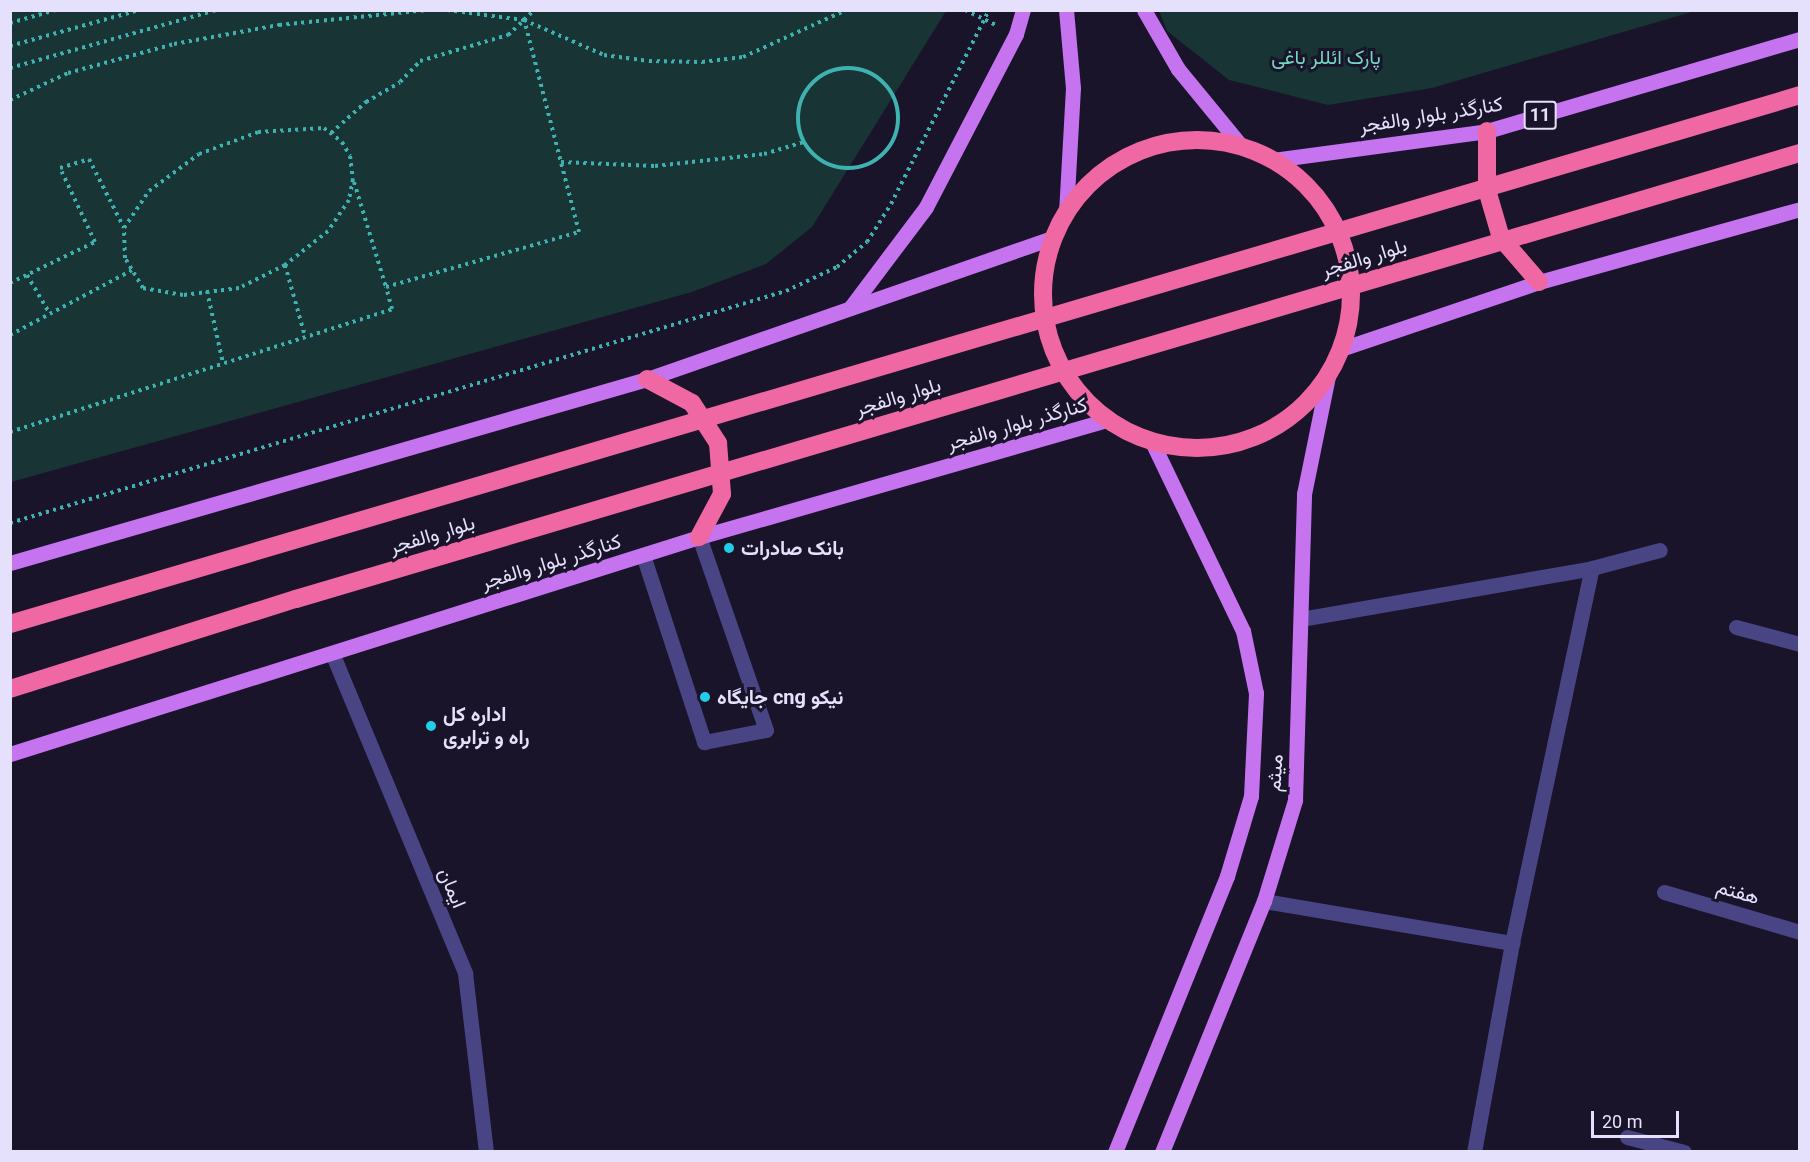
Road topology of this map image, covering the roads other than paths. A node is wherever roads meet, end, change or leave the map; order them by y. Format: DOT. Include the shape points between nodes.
graph roads {
  1 [pos="1023,10"];
  2 [pos="1066,10"];
  3 [pos="1144,10"];
  4 [pos="1800,39"];
  5 [pos="1800,95"];
  6 [pos="1487,130"];
  7 [pos="1242,147"];
  8 [pos="1800,153"];
  9 [pos="1273,160"];
  10 [pos="1800,209"];
  11 [pos="1066,213"];
  12 [pos="1054,237"];
  13 [pos="1539,282"];
  14 [pos="850,309"];
  15 [pos="1341,349"];
  16 [pos="1328,376"];
  17 [pos="647,380"];
  18 [pos="1107,420"];
  19 [pos="1152,442"];
  20 [pos="699,537"];
  21 [pos="1660,550"];
  22 [pos="643,555"];
  23 [pos="10,563"];
  24 [pos="1592,568"];
  25 [pos="1301,619"];
  26 [pos="10,624"];
  27 [pos="1736,627"];
  28 [pos="1800,645"];
  29 [pos="332,653"];
  30 [pos="10,689"];
  31 [pos="10,754"];
  32 [pos="1664,892"];
  33 [pos="1263,901"];
  34 [pos="1800,932"];
  35 [pos="1512,943"];
  36 [pos="1627,1137"];
  37 [pos="486,1152"];
  38 [pos="1115,1152"];
  39 [pos="1162,1152"];
  40 [pos="1474,1152"];
  41 [pos="1683,1152"];
  1 -- 14 [label="main road" via="1016,34 926,207"];
  2 -- 11 [label="main road" via="1073,88"];
  3 -- 7 [label="main road" via="1178,69"];
  4 -- 6 [label="main road, کنارگذر بلوار والفجر / 11"];
  5 -- 26 [label="highway, بلوار والفجر" via="278,548"];
  6 -- 9 [label="main road, کنارگذر بلوار والفجر / 11"];
  6 -- 13 [label="highway" via="1487,190 1501,238"];
  7 -- 9 [label="highway"];
  7 -- 11 [label="highway" via="1202,141 1162,144 1124,158 1091,182"];
  8 -- 30 [label="highway, بلوار والفجر" via="296,599"];
  9 -- 15 [label="highway" via="1301,181 1337,230 1352,289"];
  10 -- 13 [label="main road"];
  11 -- 12 [label="highway"];
  12 -- 14 [label="main road"];
  12 -- 18 [label="highway" via="1045,262 1043,307 1052,350 1075,389"];
  13 -- 15 [label="main road"];
  14 -- 17 [label="main road"];
  15 -- 16 [label="highway"];
  16 -- 19 [label="highway" via="1302,407 1269,430 1232,445 1192,448"];
  16 -- 25 [label="main road, میثم" via="1304,494"];
  17 -- 20 [label="highway" via="693,403 718,443 722,494"];
  17 -- 23 [label="main road"];
  18 -- 19 [label="highway"];
  18 -- 20 [label="main road, کنارگذر بلوار والفجر"];
  19 -- 38 [label="main road, میثم" via="1243,631 1256,693 1251,796 1227,876"];
  20 -- 22 [label="main road, کنارگذر بلوار والفجر"];
  20 -- 22 [label="street" via="766,730 704,742"];
  21 -- 24 [label="street"];
  22 -- 29 [label="main road, کنارگذر بلوار والفجر"];
  24 -- 25 [label="street"];
  24 -- 35 [label="street"];
  25 -- 33 [label="main road, میثم" via="1295,800"];
  27 -- 28 [label="street"];
  29 -- 31 [label="main road, کنارگذر بلوار والفجر"];
  29 -- 37 [label="street, ایمان" via="465,973"];
  32 -- 34 [label="street, هفتم"];
  33 -- 35 [label="street"];
  33 -- 39 [label="main road, میثم"];
  35 -- 40 [label="street"];
  36 -- 41 [label="street"];
}
